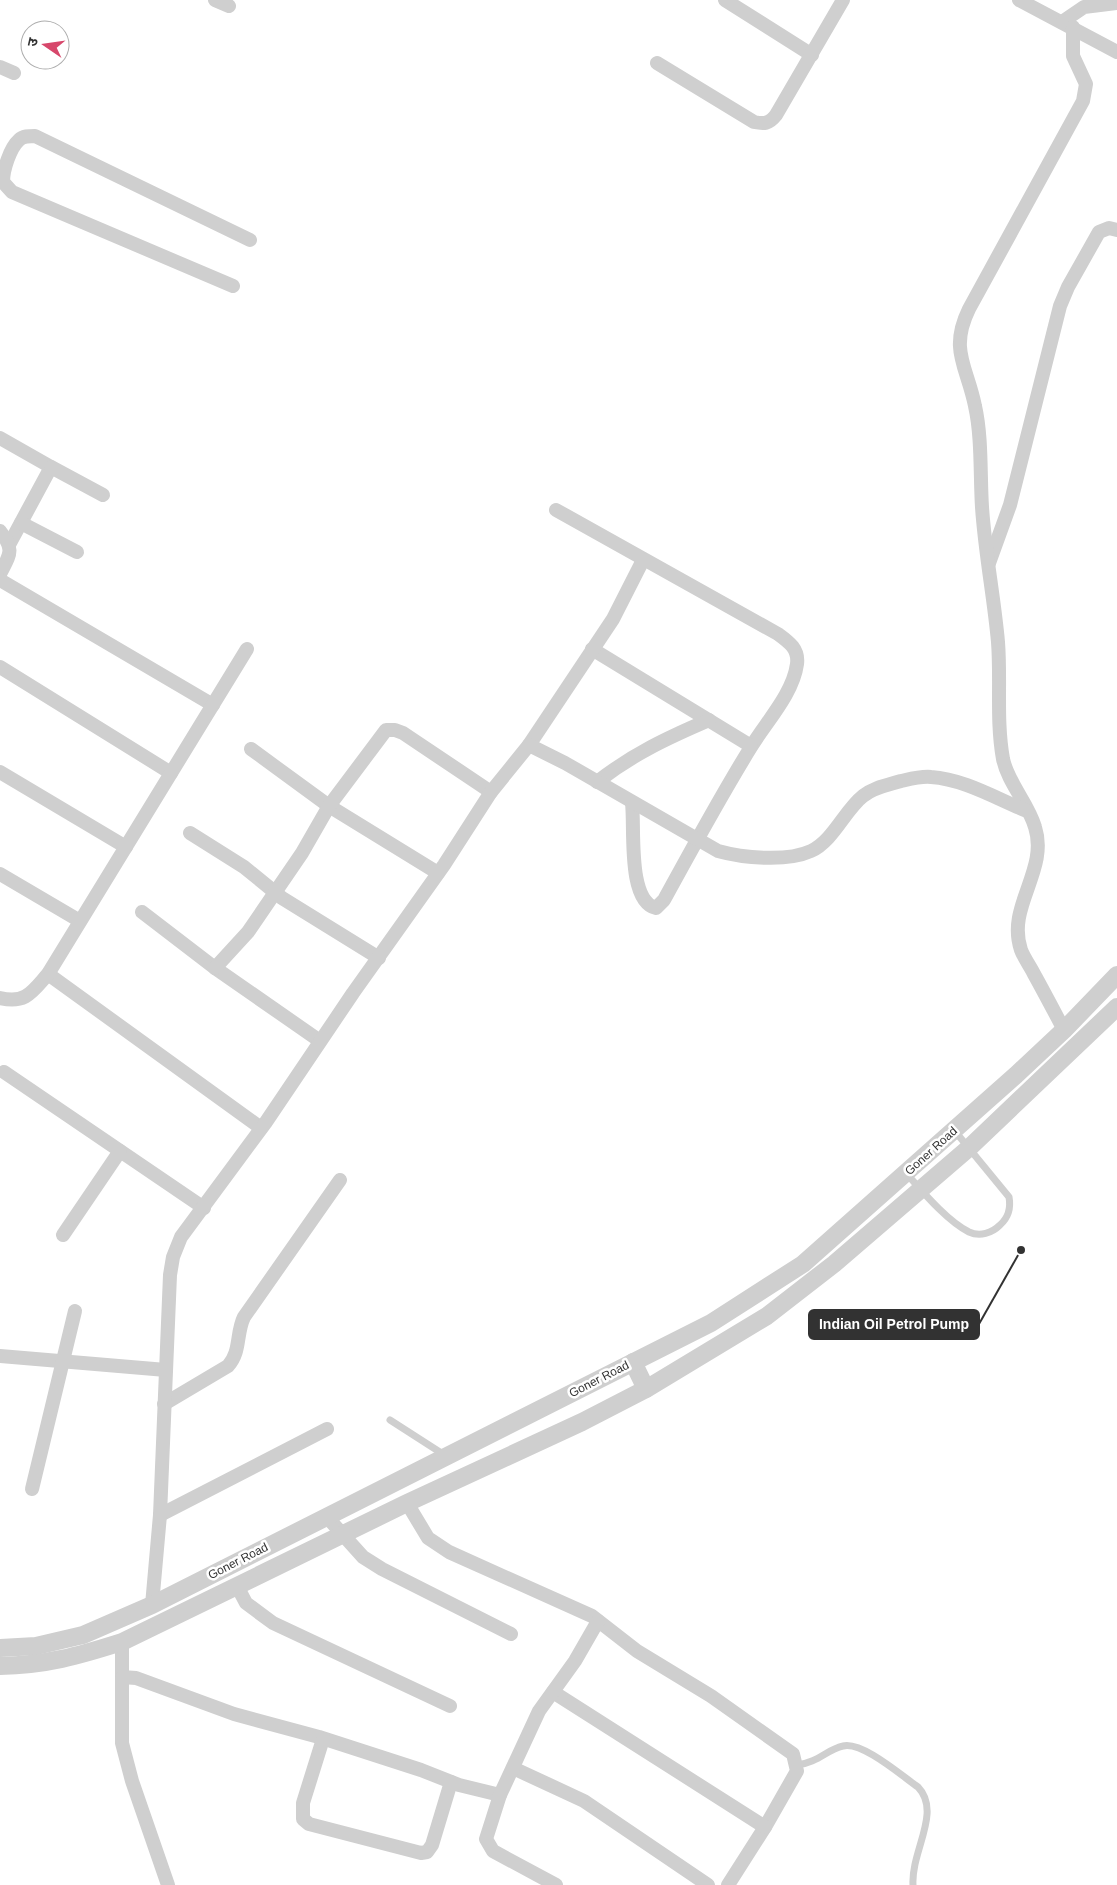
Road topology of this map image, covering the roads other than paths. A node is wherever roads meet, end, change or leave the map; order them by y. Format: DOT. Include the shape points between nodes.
graph roads {
  1 [pos="215,0"];
  2 [pos="725,0"];
  3 [pos="843,0"];
  4 [pos="1019,0"];
  5 [pos="1117,3"];
  6 [pos="229,6"];
  7 [pos="1067,25"];
  8 [pos="1117,52"];
  9 [pos="812,55"];
  10 [pos="656,63"];
  11 [pos="0,67"];
  12 [pos="14,73"];
  13 [pos="5,156"];
  14 [pos="1117,230"];
  15 [pos="250,240"];
  16 [pos="233,286"];
  17 [pos="0,438"];
  18 [pos="51,467"];
  19 [pos="102,495"];
  20 [pos="556,510"];
  21 [pos="21,523"];
  22 [pos="0,531"];
  23 [pos="10,543"];
  24 [pos="78,552"];
  25 [pos="644,560"];
  26 [pos="988,566"];
  27 [pos="0,574"];
  28 [pos="0,580"];
  29 [pos="247,649"];
  30 [pos="592,649"];
  31 [pos="0,667"];
  32 [pos="212,705"];
  33 [pos="709,720"];
  34 [pos="529,745"];
  35 [pos="751,746"];
  36 [pos="251,749"];
  37 [pos="0,772"];
  38 [pos="171,773"];
  39 [pos="596,782"];
  40 [pos="492,792"];
  41 [pos="632,803"];
  42 [pos="329,806"];
  43 [pos="1027,811"];
  44 [pos="190,833"];
  45 [pos="698,839"];
  46 [pos="126,848"];
  47 [pos="438,872"];
  48 [pos="0,874"];
  49 [pos="275,892"];
  50 [pos="142,912"];
  51 [pos="80,921"];
  52 [pos="379,958"];
  53 [pos="215,968"];
  54 [pos="48,974"];
  55 [pos="1117,976"];
  56 [pos="0,998"];
  57 [pos="1117,1007"];
  58 [pos="1064,1030"];
  59 [pos="320,1041"];
  60 [pos="4,1072"];
  61 [pos="261,1128"];
  62 [pos="954,1130"];
  63 [pos="970,1148"];
  64 [pos="120,1151"];
  65 [pos="906,1173"];
  66 [pos="340,1180"];
  67 [pos="920,1188"];
  68 [pos="204,1208"];
  69 [pos="63,1235"];
  70 [pos="75,1311"];
  71 [pos="0,1356"];
  72 [pos="633,1362"];
  73 [pos="62,1363"];
  74 [pos="166,1370"];
  75 [pos="646,1389"];
  76 [pos="164,1404"];
  77 [pos="390,1420"];
  78 [pos="327,1429"];
  79 [pos="446,1456"];
  80 [pos="32,1489"];
  81 [pos="407,1503"];
  82 [pos="160,1515"];
  83 [pos="327,1517"];
  84 [pos="341,1535"];
  85 [pos="237,1586"];
  86 [pos="152,1605"];
  87 [pos="119,1619"];
  88 [pos="598,1621"];
  89 [pos="159,1624"];
  90 [pos="510,1634"];
  91 [pos="122,1642"];
  92 [pos="0,1648"];
  93 [pos="0,1666"];
  94 [pos="122,1677"];
  95 [pos="553,1692"];
  96 [pos="450,1706"];
  97 [pos="323,1738"];
  98 [pos="797,1764"];
  99 [pos="514,1768"];
  100 [pos="451,1782"];
  101 [pos="500,1795"];
  102 [pos="765,1827"];
  103 [pos="168,1885"];
  104 [pos="556,1885"];
  105 [pos="708,1885"];
  106 [pos="728,1885"];
  107 [pos="913,1885"];
  1 -- 6 [label="street"];
  2 -- 9 [label="street"];
  3 -- 9 [label="street"];
  4 -- 7 [label="street"];
  5 -- 7 [label="street" via="1084,7"];
  7 -- 8 [label="street"];
  7 -- 26 [label="street" via="1073,56 1086,84 1084,101 969,309 958,338 976,407"];
  9 -- 10 [label="street" via="776,115 764,124 754,122"];
  11 -- 12 [label="street"];
  13 -- 15 [label="street" via="18,140 35,136"];
  13 -- 16 [label="street" via="3,182 12,192"];
  14 -- 26 [label="street" via="1109,228 1099,232 1060,306 1012,497"];
  17 -- 18 [label="street"];
  18 -- 19 [label="street"];
  18 -- 21 [label="street"];
  20 -- 25 [label="street"];
  21 -- 23 [label="street"];
  21 -- 24 [label="street"];
  22 -- 23 [label="street"];
  23 -- 27 [label="street" via="10,554"];
  25 -- 30 [label="street" via="613,619"];
  25 -- 35 [label="street" via="792,644 797,654 797,665 790,685"];
  26 -- 43 [label="street" via="1000,668 998,718 1004,761"];
  28 -- 32 [label="street"];
  29 -- 32 [label="street"];
  30 -- 33 [label="street"];
  30 -- 34 [label="street"];
  31 -- 38 [label="street"];
  32 -- 38 [label="street"];
  33 -- 35 [label="street"];
  33 -- 39 [label="street" via="653,744"];
  34 -- 39 [label="street"];
  34 -- 40 [label="street"];
  35 -- 45 [label="street"];
  36 -- 42 [label="street"];
  37 -- 46 [label="street"];
  38 -- 46 [label="street"];
  39 -- 41 [label="street"];
  40 -- 42 [label="street" via="403,733 386,730"];
  40 -- 47 [label="street"];
  41 -- 45 [label="street"];
  41 -- 45 [label="street" via="636,884 649,906 656,908 664,900"];
  42 -- 47 [label="street"];
  42 -- 49 [label="street"];
  43 -- 45 [label="street" via="953,781 930,776 879,787 861,797 819,845 789,858 731,855"];
  43 -- 58 [label="street" via="1035,826 1039,845 1036,867 1018,910 1021,950"];
  44 -- 49 [label="street" via="244,867"];
  46 -- 51 [label="street"];
  47 -- 52 [label="street"];
  48 -- 51 [label="street"];
  49 -- 52 [label="street"];
  49 -- 53 [label="street" via="248,932"];
  50 -- 53 [label="street"];
  51 -- 54 [label="street"];
  52 -- 59 [label="street"];
  53 -- 59 [label="street"];
  54 -- 56 [label="street" via="29,996 15,1001"];
  54 -- 61 [label="street"];
  55 -- 58 [label="street, Goner Road"];
  57 -- 63 [label="street, Goner Road"];
  58 -- 62 [label="street, Goner Road"];
  59 -- 61 [label="street"];
  60 -- 64 [label="street"];
  61 -- 68 [label="street"];
  62 -- 63 [label="lane"];
  62 -- 65 [label="street, Goner Road"];
  63 -- 67 [label="street, Goner Road"];
  63 -- 67 [label="lane" via="1009,1197 1006,1219 994,1232 970,1233"];
  64 -- 68 [label="street"];
  64 -- 69 [label="street"];
  65 -- 67 [label="lane"];
  65 -- 72 [label="street, Goner Road" via="803,1264 711,1323"];
  66 -- 76 [label="street" via="244,1317 236,1358"];
  67 -- 75 [label="street, Goner Road" via="834,1264 767,1316"];
  68 -- 74 [label="street" via="181,1237 173,1257"];
  70 -- 73 [label="street"];
  71 -- 73 [label="street"];
  72 -- 75 [label="street"];
  72 -- 79 [label="street, Goner Road"];
  73 -- 74 [label="street"];
  73 -- 80 [label="street"];
  74 -- 76 [label="street"];
  75 -- 81 [label="street, Goner Road"];
  76 -- 82 [label="street"];
  77 -- 79 [label="lane"];
  78 -- 82 [label="street"];
  79 -- 83 [label="street, Goner Road"];
  81 -- 84 [label="street, Goner Road"];
  81 -- 88 [label="street" via="428,1538 449,1552"];
  82 -- 86 [label="street"];
  83 -- 84 [label="street"];
  83 -- 86 [label="street, Goner Road"];
  84 -- 85 [label="street, Goner Road"];
  84 -- 90 [label="street" via="363,1557 382,1569"];
  85 -- 89 [label="street, Goner Road"];
  85 -- 96 [label="street" via="246,1604 273,1623"];
  86 -- 87 [label="street, Goner Road"];
  86 -- 89 [label="street"];
  87 -- 91 [label="street"];
  87 -- 92 [label="street, Goner Road" via="83,1635 36,1646"];
  88 -- 95 [label="street"];
  88 -- 98 [label="street" via="637,1651 756,1726 793,1754"];
  89 -- 91 [label="street, Goner Road"];
  91 -- 93 [label="street, Goner Road" via="36,1665"];
  91 -- 94 [label="street"];
  94 -- 97 [label="street" via="136,1678 234,1714"];
  94 -- 103 [label="street" via="122,1743"];
  95 -- 99 [label="street" via="539,1711"];
  95 -- 102 [label="street"];
  97 -- 100 [label="street"];
  97 -- 100 [label="street" via="303,1803 303,1819 309,1824 427,1852"];
  98 -- 102 [label="street" via="797,1771"];
  98 -- 107 [label="lane" via="810,1763 850,1745 862,1748 926,1795 928,1817 915,1859"];
  99 -- 101 [label="street"];
  99 -- 105 [label="street" via="584,1801"];
  100 -- 101 [label="street"];
  101 -- 104 [label="street" via="486,1839 493,1851"];
  102 -- 106 [label="street"];
}
